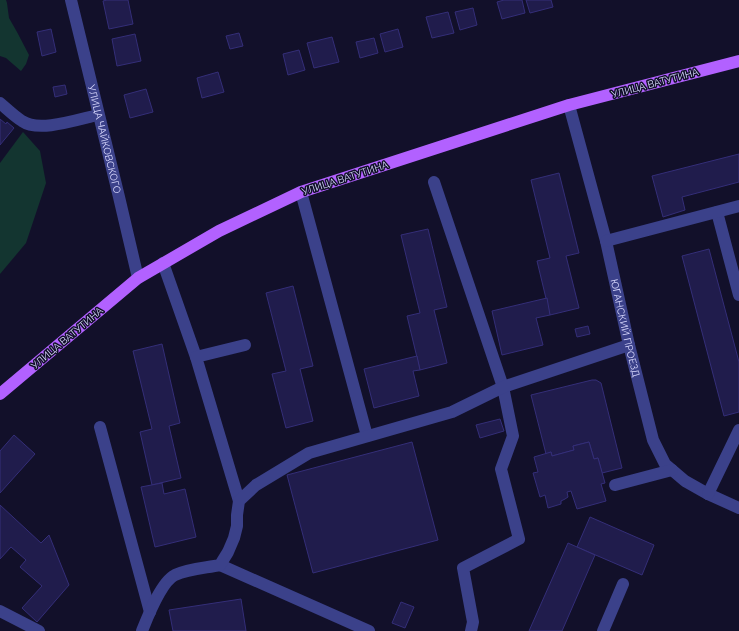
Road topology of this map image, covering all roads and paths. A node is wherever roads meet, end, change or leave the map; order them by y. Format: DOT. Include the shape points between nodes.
graph roads {
  1 [pos="71,0"];
  2 [pos="739,61"];
  3 [pos="0,103"];
  4 [pos="569,106"];
  5 [pos="98,115"];
  6 [pos="434,182"];
  7 [pos="300,192"];
  8 [pos="739,206"];
  9 [pos="717,212"];
  10 [pos="606,241"];
  11 [pos="163,264"];
  12 [pos="138,278"];
  13 [pos="739,295"];
  14 [pos="245,345"];
  15 [pos="629,345"];
  16 [pos="196,358"];
  17 [pos="503,387"];
  18 [pos="0,394"];
  19 [pos="100,427"];
  20 [pos="739,430"];
  21 [pos="367,436"];
  22 [pos="672,470"];
  23 [pos="615,485"];
  24 [pos="708,494"];
  25 [pos="239,500"];
  26 [pos="739,508"];
  27 [pos="220,566"];
  28 [pos="623,584"];
  29 [pos="0,611"];
  30 [pos="150,612"];
  31 [pos="39,631"];
  32 [pos="142,631"];
  33 [pos="369,631"];
  34 [pos="471,631"];
  35 [pos="603,631"];
  1 -- 5 [label="street, УЛИЦА ЧАЙКОВСКОГО"];
  2 -- 4 [label="main road, УЛИЦА ВАТУТИНА"];
  3 -- 5 [label="street" via="22,122 34,126 49,126"];
  4 -- 7 [label="main road, УЛИЦА ВАТУТИНА"];
  4 -- 10 [label="street, ЮГАНСКИЙ ПРОЕЗД"];
  5 -- 12 [label="street, УЛИЦА ЧАЙКОВСКОГО"];
  6 -- 17 [label="street"];
  7 -- 11 [label="main road, УЛИЦА ВАТУТИНА" via="219,231"];
  7 -- 21 [label="street"];
  8 -- 9 [label="street"];
  9 -- 10 [label="street"];
  9 -- 13 [label="street"];
  10 -- 15 [label="street, ЮГАНСКИЙ ПРОЕЗД"];
  11 -- 12 [label="main road, УЛИЦА ВАТУТИНА"];
  11 -- 16 [label="street"];
  12 -- 18 [label="main road, УЛИЦА ВАТУТИНА"];
  14 -- 16 [label="street"];
  15 -- 17 [label="street"];
  15 -- 22 [label="street, ЮГАНСКИЙ ПРОЕЗД" via="653,440 665,464"];
  16 -- 25 [label="street"];
  17 -- 21 [label="street" via="452,412"];
  17 -- 34 [label="street" via="513,436 501,469 519,539 463,568 473,622"];
  19 -- 30 [label="street"];
  20 -- 24 [label="street"];
  21 -- 25 [label="street" via="309,453 256,485"];
  22 -- 23 [label="street"];
  22 -- 24 [label="street, ЮГАНСКИЙ ПРОЕЗД"];
  24 -- 26 [label="street, ЮГАНСКИЙ ПРОЕЗД"];
  25 -- 27 [label="street" via="234,538"];
  27 -- 30 [label="street" via="185,571 173,576 165,584"];
  27 -- 33 [label="street"];
  28 -- 35 [label="street"];
  29 -- 31 [label="street"];
  30 -- 32 [label="street"];
}
